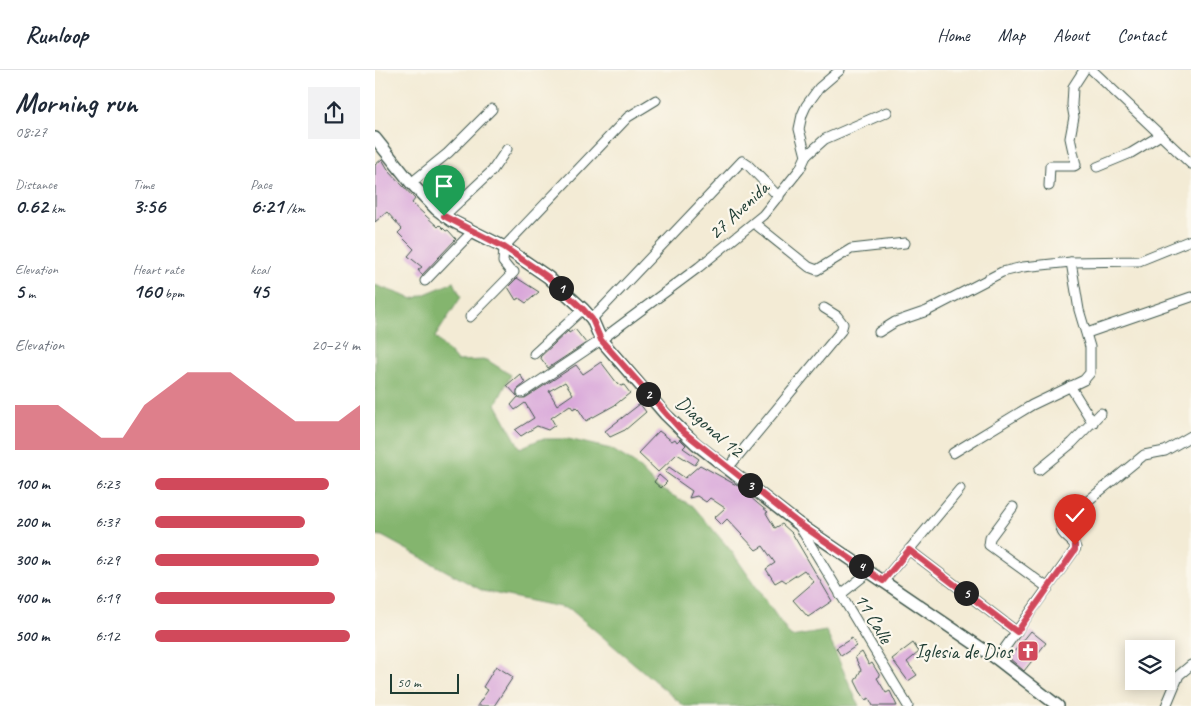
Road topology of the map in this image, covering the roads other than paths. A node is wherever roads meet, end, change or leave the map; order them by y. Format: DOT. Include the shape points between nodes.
graph roads {
  1 [pos="840,70"];
  2 [pos="1084,70"];
  3 [pos="1092,70"];
  4 [pos="656,100"];
  5 [pos="492,109"];
  6 [pos="887,112"];
  7 [pos="1159,136"];
  8 [pos="375,138"];
  9 [pos="507,148"];
  10 [pos="806,156"];
  11 [pos="1191,164"];
  12 [pos="1097,167"];
  13 [pos="411,183"];
  14 [pos="1049,186"];
  15 [pos="779,197"];
  16 [pos="444,216"];
  17 [pos="754,224"];
  18 [pos="472,232"];
  19 [pos="1191,240"];
  20 [pos="905,243"];
  21 [pos="504,247"];
  22 [pos="523,262"];
  23 [pos="1071,262"];
  24 [pos="514,272"];
  25 [pos="425,281"];
  26 [pos="1191,297"];
  27 [pos="824,308"];
  28 [pos="583,309"];
  29 [pos="470,317"];
  30 [pos="592,319"];
  31 [pos="879,332"];
  32 [pos="1087,333"];
  33 [pos="601,340"];
  34 [pos="534,354"];
  35 [pos="1070,386"];
  36 [pos="522,393"];
  37 [pos="1101,412"];
  38 [pos="1093,423"];
  39 [pos="1191,436"];
  40 [pos="953,453"];
  41 [pos="728,468"];
  42 [pos="1039,470"];
  43 [pos="960,489"];
  44 [pos="1013,507"];
  45 [pos="797,522"];
  46 [pos="909,550"];
  47 [pos="869,572"];
  48 [pos="883,581"];
  49 [pos="1048,588"];
  50 [pos="840,595"];
  51 [pos="1017,632"];
  52 [pos="997,659"];
  53 [pos="1191,665"];
  54 [pos="908,706"];
  55 [pos="1058,706"];
  56 [pos="1165,706"];
  1 -- 10 [label="street" via="819,88 802,115 799,129"];
  2 -- 14 [label="street" via="1073,87 1074,117 1070,138 1076,164 1050,166"];
  3 -- 7 [label="street"];
  4 -- 21 [label="street" via="621,123"];
  5 -- 13 [label="street" via="448,153"];
  6 -- 10 [label="street, 27 Avenida" via="825,139"];
  7 -- 11 [label="street"];
  7 -- 12 [label="street" via="1131,154"];
  8 -- 13 [label="main road, Diagonal 12"];
  9 -- 16 [label="street" via="492,171"];
  10 -- 15 [label="street, 27 Avenida" via="801,169"];
  13 -- 16 [label="main road, Diagonal 12"];
  15 -- 17 [label="street, 27 Avenida"];
  15 -- 30 [label="street" via="742,161"];
  16 -- 18 [label="main road, Diagonal 12"];
  17 -- 20 [label="street" via="817,270 854,248"];
  17 -- 33 [label="street, 27 Avenida"];
  18 -- 21 [label="main road, Diagonal 12"];
  18 -- 25 [label="street"];
  19 -- 23 [label="street" via="1139,261"];
  21 -- 22 [label="main road, Diagonal 12"];
  21 -- 24 [label="street" via="503,262"];
  22 -- 24 [label="street"];
  22 -- 28 [label="main road, Diagonal 12" via="548,277"];
  23 -- 31 [label="street" via="1002,272"];
  23 -- 32 [label="street" via="1079,310"];
  24 -- 29 [label="street"];
  26 -- 32 [label="street"];
  27 -- 41 [label="street" via="843,324 841,331"];
  28 -- 30 [label="main road, Diagonal 12"];
  28 -- 34 [label="street"];
  30 -- 33 [label="main road, Diagonal 12"];
  32 -- 35 [label="street" via="1091,359 1089,373 1084,380"];
  33 -- 36 [label="street, 27 Avenida"];
  33 -- 41 [label="main road, Diagonal 12" via="680,429"];
  35 -- 38 [label="street"];
  35 -- 40 [label="street" via="1010,417"];
  37 -- 38 [label="street"];
  38 -- 42 [label="street"];
  39 -- 49 [label="street" via="1165,450 1144,455 1063,522 1063,534 1076,548"];
  41 -- 45 [label="main road, Diagonal 12"];
  43 -- 46 [label="street"];
  44 -- 49 [label="street" via="990,538 989,545"];
  45 -- 47 [label="main road, Diagonal 12"];
  45 -- 50 [label="street, 11 Calle"];
  46 -- 48 [label="street"];
  46 -- 51 [label="street"];
  47 -- 48 [label="main road, Diagonal 12"];
  47 -- 50 [label="street"];
  48 -- 52 [label="main road, Diagonal 12"];
  49 -- 51 [label="street"];
  50 -- 54 [label="street, 11 Calle"];
  51 -- 52 [label="street"];
  52 -- 55 [label="main road, Diagonal 12"];
  53 -- 56 [label="street" via="1179,674"];
}
